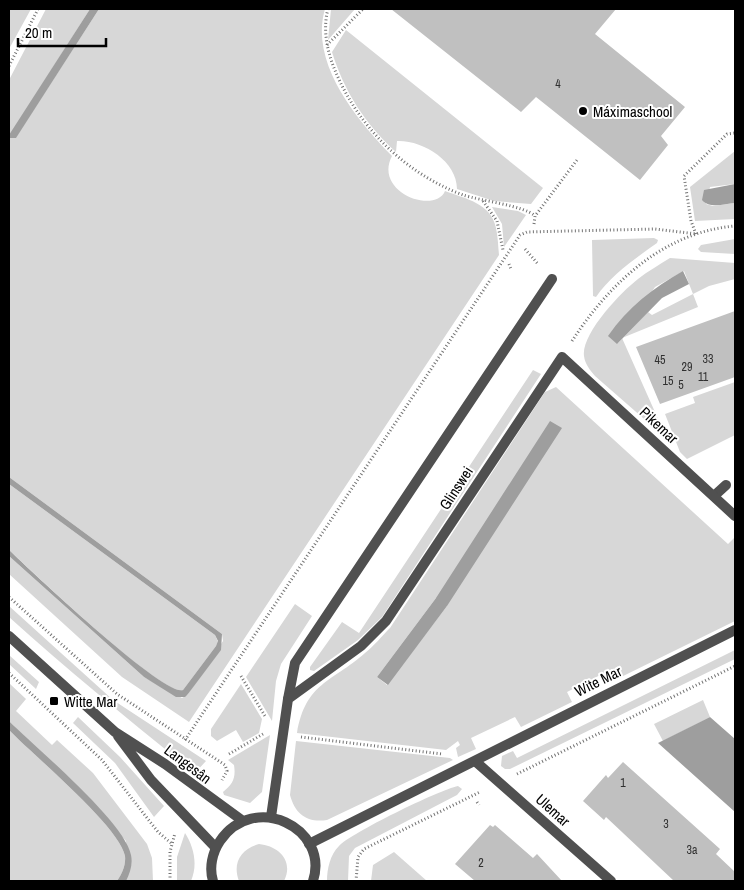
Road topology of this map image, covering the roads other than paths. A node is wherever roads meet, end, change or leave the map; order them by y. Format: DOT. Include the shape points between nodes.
graph roads {
  1 [pos="552,279"];
  2 [pos="562,357"];
  3 [pos="726,485"];
  4 [pos="714,496"];
  5 [pos="735,516"];
  6 [pos="735,630"];
  7 [pos="9,636"];
  8 [pos="288,699"];
  9 [pos="115,732"];
  10 [pos="475,761"];
  11 [pos="271,817"];
  12 [pos="243,821"];
  13 [pos="309,844"];
  14 [pos="216,848"];
  15 [pos="213,881"];
  16 [pos="313,881"];
  17 [pos="611,881"];
  1 -- 8 [label="street" via="295,664"];
  2 -- 4 [label="street, Pikemar"];
  2 -- 8 [label="street, Glinswei" via="386,622 361,646"];
  3 -- 4 [label="street"];
  4 -- 5 [label="street, Pikemar"];
  6 -- 10 [label="street, Wite Mar"];
  7 -- 9 [label="street, Langesân"];
  8 -- 11 [label="street"];
  9 -- 12 [label="street, Langesân" via="166,764"];
  9 -- 14 [label="street, Langesân" via="151,780"];
  10 -- 13 [label="street, Wite Mar"];
  10 -- 17 [label="street, Ulemar"];
  11 -- 12 [label="street"];
  11 -- 13 [label="street" via="299,831"];
  12 -- 14 [label="street" via="227,831"];
  13 -- 16 [label="street" via="314,860"];
  14 -- 15 [label="street" via="212,862"];
}
